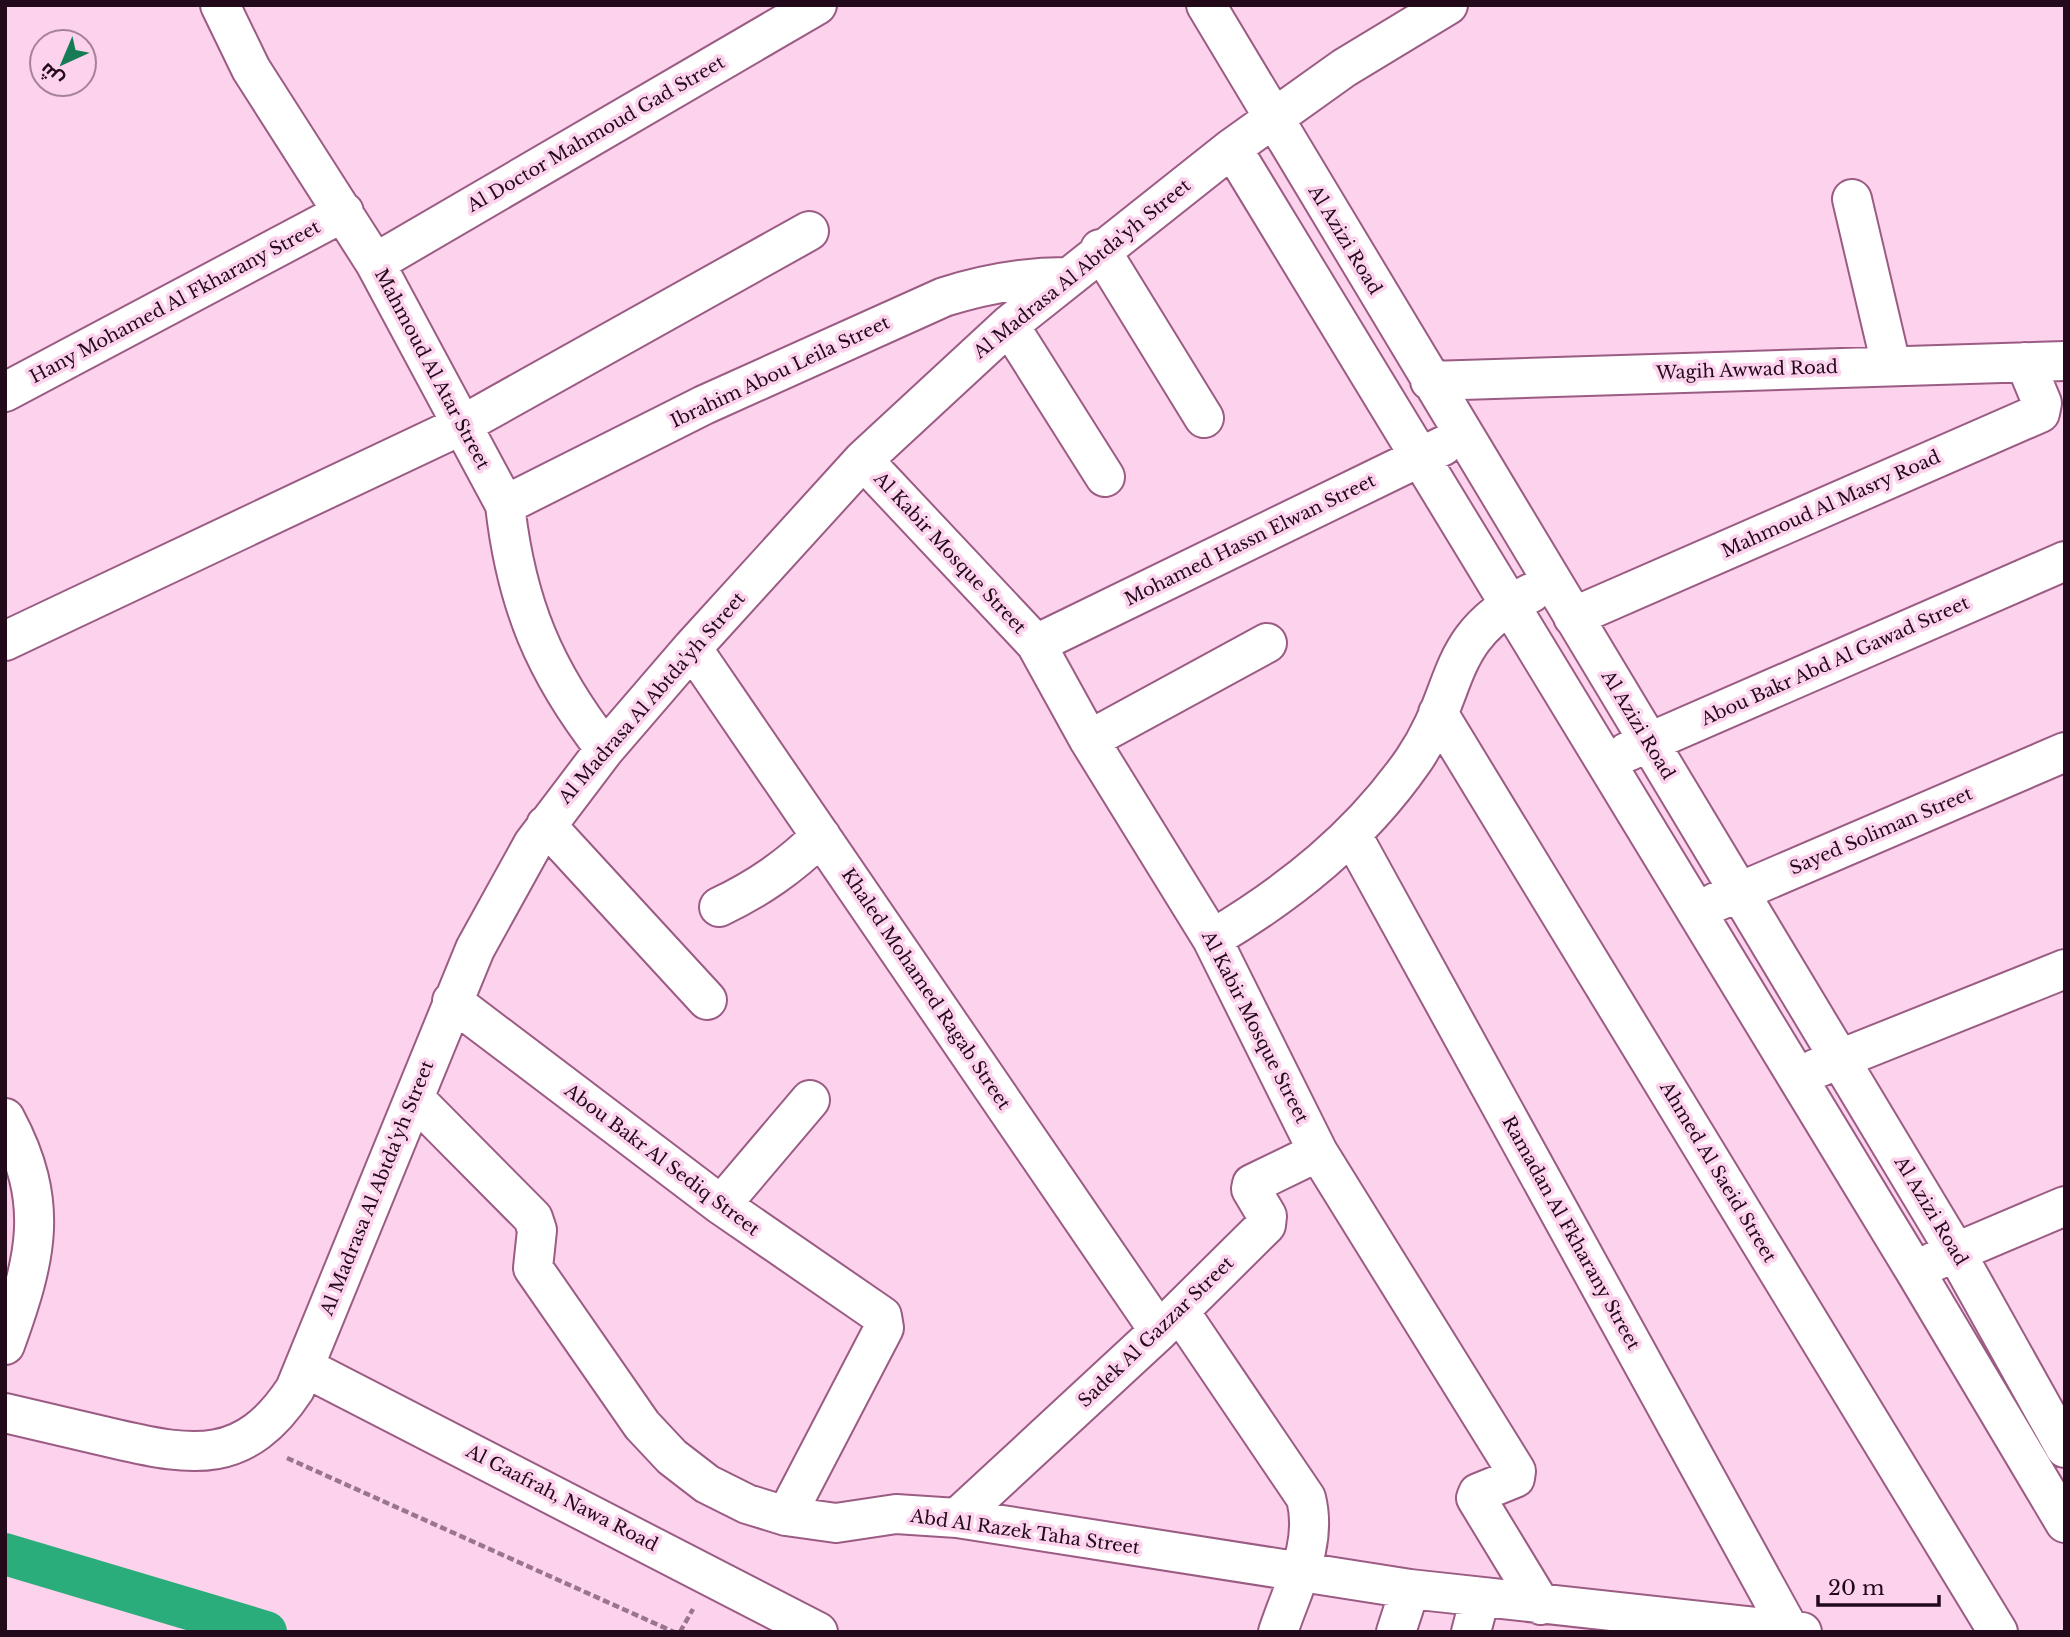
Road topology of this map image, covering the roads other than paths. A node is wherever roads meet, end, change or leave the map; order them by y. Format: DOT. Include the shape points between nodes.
graph roads {
  1 [pos="220,5"];
  2 [pos="817,5"];
  3 [pos="1206,5"];
  4 [pos="1448,5"];
  5 [pos="1272,119"];
  6 [pos="1232,148"];
  7 [pos="1852,199"];
  8 [pos="344,212"];
  9 [pos="809,230"];
  10 [pos="1100,249"];
  11 [pos="375,263"];
  12 [pos="1066,277"];
  13 [pos="1009,325"];
  14 [pos="2065,361"];
  15 [pos="2025,362"];
  16 [pos="1891,365"];
  17 [pos="1430,381"];
  18 [pos="5,392"];
  19 [pos="1204,418"];
  20 [pos="462,425"];
  21 [pos="1464,436"];
  22 [pos="1420,457"];
  23 [pos="863,460"];
  24 [pos="1105,477"];
  25 [pos="505,505"];
  26 [pos="2065,561"];
  27 [pos="1552,582"];
  28 [pos="1510,604"];
  29 [pos="1573,617"];
  30 [pos="5,641"];
  31 [pos="1266,643"];
  32 [pos="1036,645"];
  33 [pos="692,648"];
  34 [pos="1438,713"];
  35 [pos="1088,740"];
  36 [pos="1649,743"];
  37 [pos="605,748"];
  38 [pos="2065,752"];
  39 [pos="1606,761"];
  40 [pos="546,825"];
  41 [pos="1352,835"];
  42 [pos="821,836"];
  43 [pos="1740,892"];
  44 [pos="719,906"];
  45 [pos="1697,910"];
  46 [pos="1212,939"];
  47 [pos="2065,969"];
  48 [pos="708,999"];
  49 [pos="452,1001"];
  50 [pos="1839,1058"];
  51 [pos="1798,1078"];
  52 [pos="414,1098"];
  53 [pos="810,1100"];
  54 [pos="5,1118"];
  55 [pos="1318,1152"];
  56 [pos="721,1205"];
  57 [pos="2065,1206"];
  58 [pos="1955,1251"];
  59 [pos="1916,1271"];
  60 [pos="1170,1322"];
  61 [pos="5,1345"];
  62 [pos="304,1367"];
  63 [pos="2050,1386"];
  64 [pos="5,1413"];
  65 [pos="2065,1448"];
  66 [pos="786,1516"];
  67 [pos="957,1518"];
  68 [pos="2065,1523"];
  69 [pos="1297,1573"];
  70 [pos="1410,1589"];
  71 [pos="1541,1605"];
  72 [pos="1475,1615"];
  73 [pos="1697,1627"];
  74 [pos="1790,1631"];
  75 [pos="818,1632"];
  76 [pos="1278,1632"];
  77 [pos="1396,1632"];
  78 [pos="1796,1632"];
  79 [pos="1802,1632"];
  80 [pos="1998,1632"];
  1 -- 8 [label="street, Mahmoud Al Atar Street" via="251,69"];
  2 -- 11 [label="street, Al Doctor Mahmoud Gad Street"];
  3 -- 5 [label="street, Al Azizi Road"];
  4 -- 5 [label="street, Al Madrasa Al Abtda'yh Street" via="1344,68"];
  5 -- 6 [label="street, Al Madrasa Al Abtda'yh Street"];
  5 -- 17 [label="street, Al Azizi Road"];
  6 -- 10 [label="street, Al Madrasa Al Abtda'yh Street"];
  6 -- 22 [label="street"];
  7 -- 16 [label="street"];
  8 -- 11 [label="street, Mahmoud Al Atar Street"];
  8 -- 18 [label="street, Hany Mohamed Al Fkharany Street"];
  9 -- 20 [label="street"];
  10 -- 12 [label="street, Al Madrasa Al Abtda'yh Street"];
  10 -- 19 [label="street"];
  11 -- 20 [label="street, Mahmoud Al Atar Street"];
  12 -- 13 [label="street, Al Madrasa Al Abtda'yh Street"];
  12 -- 25 [label="street, Ibrahim Abou Leila Street" via="1024,277 944,297 704,405"];
  13 -- 23 [label="street, Al Madrasa Al Abtda'yh Street"];
  13 -- 24 [label="street"];
  14 -- 15 [label="street, Wagih Awwad Road"];
  15 -- 16 [label="street, Wagih Awwad Road"];
  15 -- 29 [label="street, Mahmoud Al Masry Road" via="2042,403 2039,412"];
  16 -- 17 [label="street, Wagih Awwad Road"];
  17 -- 21 [label="street, Al Azizi Road"];
  20 -- 25 [label="street, Mahmoud Al Atar Street"];
  20 -- 30 [label="street"];
  21 -- 22 [label="street, Mohamed Hassn Elwan Street"];
  21 -- 27 [label="street, Al Azizi Road"];
  22 -- 28 [label="street"];
  22 -- 32 [label="street, Mohamed Hassn Elwan Street"];
  23 -- 32 [label="street, Al Kabir Mosque Street"];
  23 -- 33 [label="street, Al Madrasa Al Abtda'yh Street"];
  25 -- 37 [label="street, Mahmoud Al Atar Street" via="512,559 533,634 575,710"];
  26 -- 36 [label="street, Abou Bakr Abd Al Gawad Street"];
  27 -- 28 [label="street"];
  27 -- 29 [label="street, Al Azizi Road"];
  28 -- 34 [label="street" via="1474,634 1461,654"];
  28 -- 39 [label="street"];
  29 -- 36 [label="street, Al Azizi Road"];
  31 -- 35 [label="street"];
  32 -- 35 [label="street, Al Kabir Mosque Street"];
  33 -- 37 [label="street, Al Madrasa Al Abtda'yh Street"];
  33 -- 42 [label="street, Khaled Mohamed Ragab Street"];
  34 -- 41 [label="street" via="1408,768"];
  34 -- 80 [label="street, Ahmed Al Saeid Street"];
  35 -- 46 [label="street, Al Kabir Mosque Street"];
  36 -- 39 [label="street, Abou Bakr Abd Al Gawad Street"];
  36 -- 43 [label="street, Al Azizi Road"];
  37 -- 40 [label="street, Al Madrasa Al Abtda'yh Street"];
  38 -- 43 [label="street, Sayed Soliman Street"];
  39 -- 45 [label="street"];
  40 -- 48 [label="street"];
  40 -- 49 [label="street, Al Madrasa Al Abtda'yh Street" via="502,895"];
  41 -- 46 [label="street" via="1308,875"];
  41 -- 74 [label="street, Ramadan Al Fkharany Street"];
  42 -- 44 [label="street" via="791,866 757,889"];
  42 -- 60 [label="street, Khaled Mohamed Ragab Street"];
  43 -- 45 [label="street, Sayed Soliman Street"];
  43 -- 50 [label="street, Al Azizi Road"];
  45 -- 51 [label="street"];
  46 -- 55 [label="street, Al Kabir Mosque Street"];
  47 -- 50 [label="street"];
  49 -- 52 [label="street, Al Madrasa Al Abtda'yh Street"];
  49 -- 56 [label="street, Abou Bakr Al Sediq Street"];
  50 -- 51 [label="street"];
  50 -- 58 [label="street, Al Azizi Road"];
  51 -- 59 [label="street"];
  52 -- 62 [label="street, Al Madrasa Al Abtda'yh Street"];
  52 -- 66 [label="street, Abd Al Razek Taha Street" via="533,1217 537,1230 533,1268 642,1425 672,1457 707,1484 747,1504"];
  53 -- 56 [label="street"];
  54 -- 61 [label="street" via="21,1146 33,1192 35,1239 27,1285"];
  55 -- 60 [label="street, Sadek Al Gazzar Street" via="1252,1184 1267,1223"];
  55 -- 71 [label="street, Al Kabir Mosque Street" via="1516,1471 1513,1480 1478,1493 1476,1498"];
  56 -- 66 [label="street, Abou Bakr Al Sediq Street" via="882,1316 884,1328"];
  57 -- 58 [label="street"];
  58 -- 59 [label="street"];
  58 -- 63 [label="street, Al Azizi Road"];
  59 -- 68 [label="street"];
  60 -- 67 [label="street, Sadek Al Gazzar Street"];
  60 -- 69 [label="street, Khaled Mohamed Ragab Street" via="1307,1497 1311,1537"];
  62 -- 64 [label="street, Al Madrasa Al Abtda'yh Street" via="282,1409 245,1440 223,1448 176,1453"];
  62 -- 75 [label="street, Al Gaafrah, Nawa Road"];
  63 -- 65 [label="street, Al Azizi Road"];
  66 -- 67 [label="street, Abd Al Razek Taha Street" via="836,1523 896,1514"];
  67 -- 69 [label="street, Abd Al Razek Taha Street"];
  69 -- 70 [label="street, Abd Al Razek Taha Street"];
  69 -- 76 [label="street, Khaled Mohamed Ragab Street"];
  70 -- 72 [label="street, Abd Al Razek Taha Street"];
  70 -- 77 [label="street"];
  71 -- 72 [label="street, Abd Al Razek Taha Street"];
  71 -- 73 [label="street, Abd Al Razek Taha Street"];
  73 -- 74 [label="street, Abd Al Razek Taha Street"];
  74 -- 78 [label="street, Abd Al Razek Taha Street"];
  78 -- 79 [label="street, Abd Al Razek Taha Street"];
}
